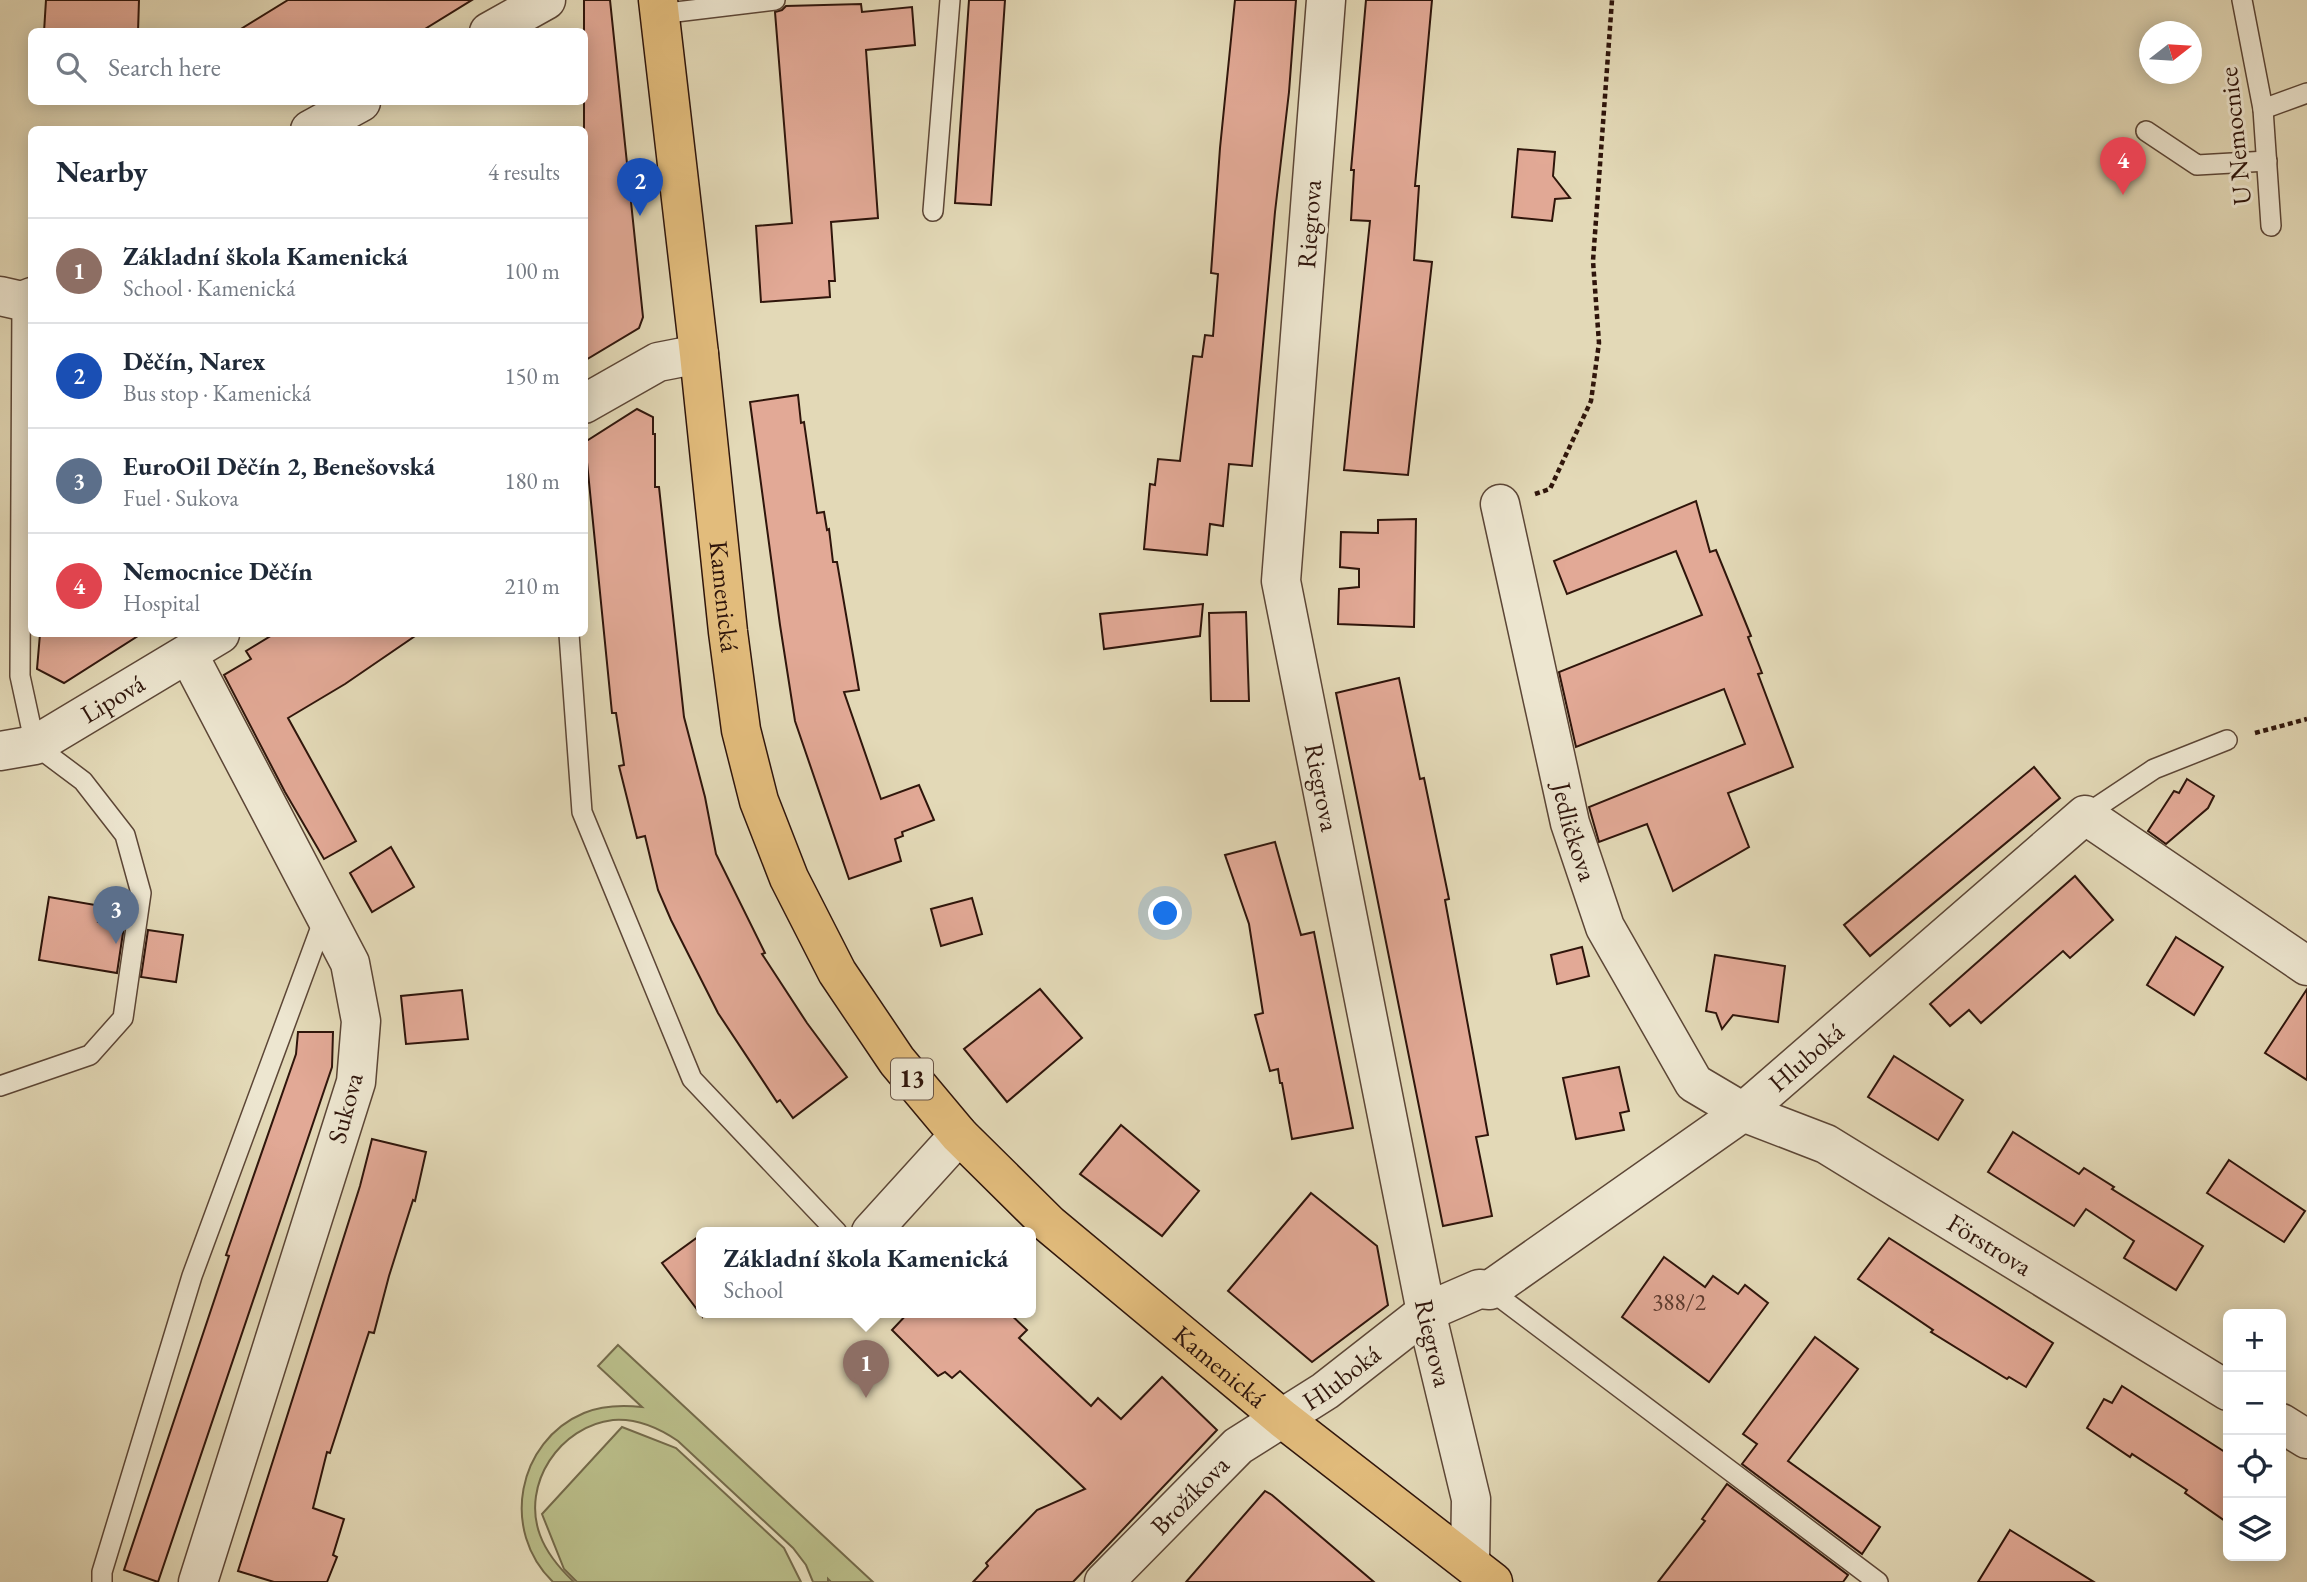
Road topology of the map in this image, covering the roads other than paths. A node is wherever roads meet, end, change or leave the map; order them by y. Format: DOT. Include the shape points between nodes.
graph roads {
  1 [pos="546,0"];
  2 [pos="775,0"];
  3 [pos="950,0"];
  4 [pos="1326,0"];
  5 [pos="2242,0"];
  6 [pos="658,7"];
  7 [pos="496,28"];
  8 [pos="2307,93"];
  9 [pos="356,105"];
  10 [pos="2263,109"];
  11 [pos="317,126"];
  12 [pos="2146,131"];
  13 [pos="2267,161"];
  14 [pos="933,211"];
  15 [pos="2271,226"];
  16 [pos="18,298"];
  17 [pos="699,354"];
  18 [pos="588,402"];
  19 [pos="1500,504"];
  20 [pos="215,637"];
  21 [pos="569,637"];
  22 [pos="188,654"];
  23 [pos="2227,740"];
  24 [pos="18,748"];
  25 [pos="2085,815"];
  26 [pos="325,915"];
  27 [pos="2307,965"];
  28 [pos="0,1086"];
  29 [pos="1743,1112"];
  30 [pos="959,1136"];
  31 [pos="832,1227"];
  32 [pos="876,1227"];
  33 [pos="1490,1290"];
  34 [pos="1426,1312"];
  35 [pos="2223,1388"];
  36 [pos="1283,1419"];
  37 [pos="2286,1426"];
  38 [pos="2307,1439"];
  39 [pos="1481,1572"];
  40 [pos="102,1582"];
  41 [pos="198,1582"];
  42 [pos="1104,1582"];
  43 [pos="1878,1582"];
  1 -- 7 [label="street"];
  2 -- 6 [label="lane"];
  3 -- 14 [label="lane"];
  4 -- 34 [label="street, Riegrova" via="1281,581"];
  5 -- 10 [label="lane, U Nemocnice"];
  6 -- 17 [label="main road, Kamenická / 13"];
  8 -- 10 [label="lane"];
  9 -- 11 [label="street"];
  10 -- 13 [label="lane, U Nemocnice"];
  12 -- 13 [label="lane" via="2197,165"];
  13 -- 15 [label="lane, U Nemocnice"];
  16 -- 24 [label="lane"];
  17 -- 18 [label="street" via="658,362"];
  17 -- 30 [label="main road, Kamenická / 13" via="741,730 759,801 789,878 837,972 897,1061"];
  19 -- 29 [label="street, Jedličkova" via="1570,822 1605,927 1694,1083"];
  20 -- 22 [label="street, Lipová"];
  21 -- 31 [label="lane" via="582,812 692,1079"];
  22 -- 24 [label="street, Lipová"];
  22 -- 26 [label="street, Sukova"];
  23 -- 25 [label="lane" via="2154,769"];
  24 -- 28 [label="lane" via="83,781 125,835 141,892 123,1018 90,1055"];
  25 -- 27 [label="street"];
  25 -- 29 [label="street, Hluboká"];
  26 -- 40 [label="lane" via="192,1276"];
  26 -- 41 [label="street, Sukova" via="350,962 361,1021 356,1082"];
  29 -- 33 [label="street, Hluboká"];
  29 -- 35 [label="street, Förstrova" via="1826,1144"];
  30 -- 32 [label="street"];
  30 -- 36 [label="main road, Kamenická / 13" via="1049,1224"];
  33 -- 34 [label="street, Hluboká" via="1479,1289"];
  33 -- 43 [label="lane"];
  34 -- 36 [label="street, Hluboká"];
  34 -- 39 [label="street, Riegrova" via="1471,1499"];
  36 -- 39 [label="main road, Kamenická / 13"];
  36 -- 42 [label="street, Brožíkova" via="1238,1446"];
  37 -- 38 [label="street"];
}
